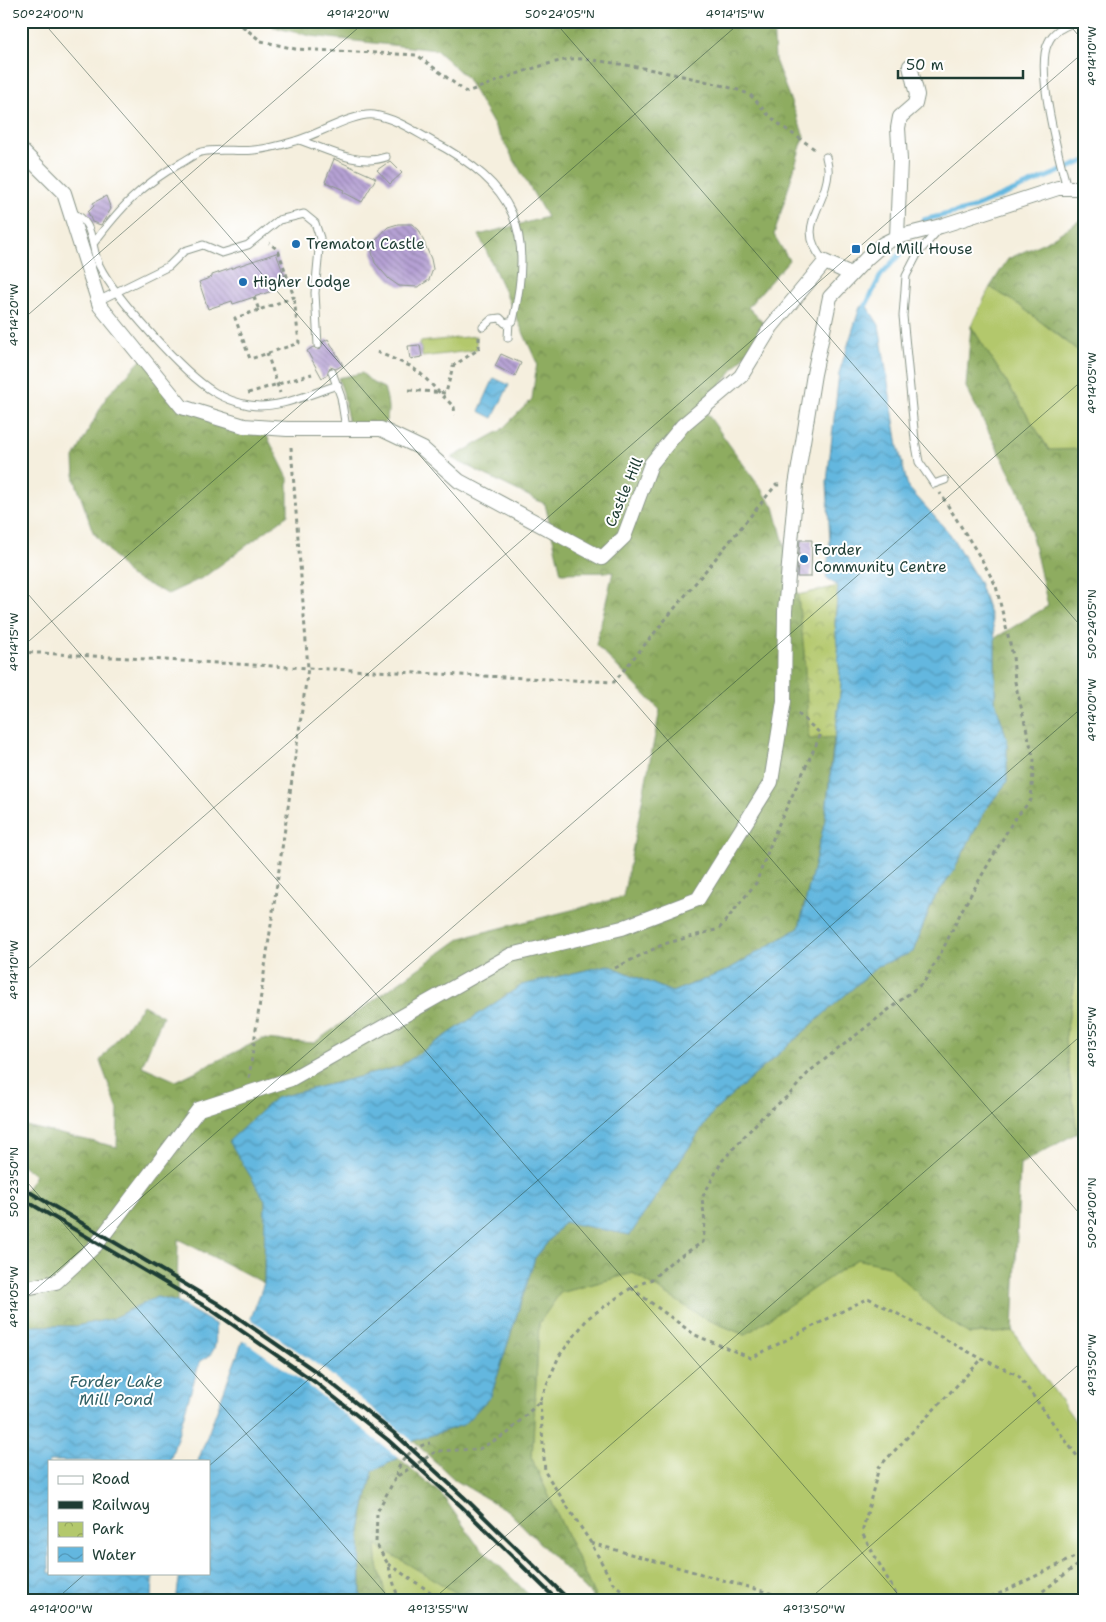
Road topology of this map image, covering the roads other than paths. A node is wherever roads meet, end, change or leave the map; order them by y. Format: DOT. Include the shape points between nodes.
graph roads {
  1 [pos="1078,21"];
  2 [pos="910,66"];
  3 [pos="299,140"];
  4 [pos="21,150"];
  5 [pos="386,157"];
  6 [pos="826,157"];
  7 [pos="1066,182"];
  8 [pos="1085,188"];
  9 [pos="70,212"];
  10 [pos="941,226"];
  11 [pos="897,237"];
  12 [pos="93,244"];
  13 [pos="825,262"];
  14 [pos="851,274"];
  15 [pos="117,292"];
  16 [pos="98,301"];
  17 [pos="510,322"];
  18 [pos="483,327"];
  19 [pos="508,338"];
  20 [pos="318,345"];
  21 [pos="332,372"];
  22 [pos="338,385"];
  23 [pos="346,428"];
  24 [pos="945,480"];
  25 [pos="21,1289"];
  1 -- 7 [label="lane" via="1056,30 1047,44 1045,82"];
  2 -- 11 [label="street" via="917,95 915,104 900,117 898,128"];
  3 -- 5 [label="lane" via="361,161 373,162"];
  3 -- 12 [label="lane" via="256,150 201,152 167,170 134,195 119,209"];
  3 -- 17 [label="lane" via="372,114 399,123 478,169 516,218 522,260 519,294 513,321"];
  4 -- 9 [label="street, Castle Hill" via="64,193"];
  6 -- 13 [label="lane" via="828,172 810,229 815,251"];
  7 -- 8 [label="street"];
  7 -- 10 [label="street" via="1058,188"];
  9 -- 12 [label="lane" via="84,219 90,228"];
  9 -- 16 [label="street, Castle Hill"];
  10 -- 11 [label="street"];
  10 -- 24 [label="lane" via="918,253 906,276 903,316 919,462 934,484"];
  11 -- 14 [label="street" via="883,244"];
  12 -- 15 [label="lane" via="104,275"];
  13 -- 14 [label="street"];
  13 -- 23 [label="street, Castle Hill" via="771,327 741,376 683,425 651,464 624,537 602,558 459,481 423,449 381,429"];
  14 -- 25 [label="street" via="830,297 796,485 785,611 784,701 771,782 698,899 622,928 511,955 291,1079 199,1109 96,1245 56,1282"];
  15 -- 16 [label="lane"];
  15 -- 20 [label="lane" via="169,266 184,250 202,245 222,253 248,245 279,220 304,214 315,223 320,238 315,293"];
  15 -- 22 [label="lane" via="176,360 213,392 229,399 267,406"];
  16 -- 23 [label="street, Castle Hill" via="182,407 244,426"];
  17 -- 18 [label="lane" via="492,319"];
  17 -- 19 [label="lane"];
  21 -- 22 [label="lane"];
  22 -- 23 [label="lane"];
}
